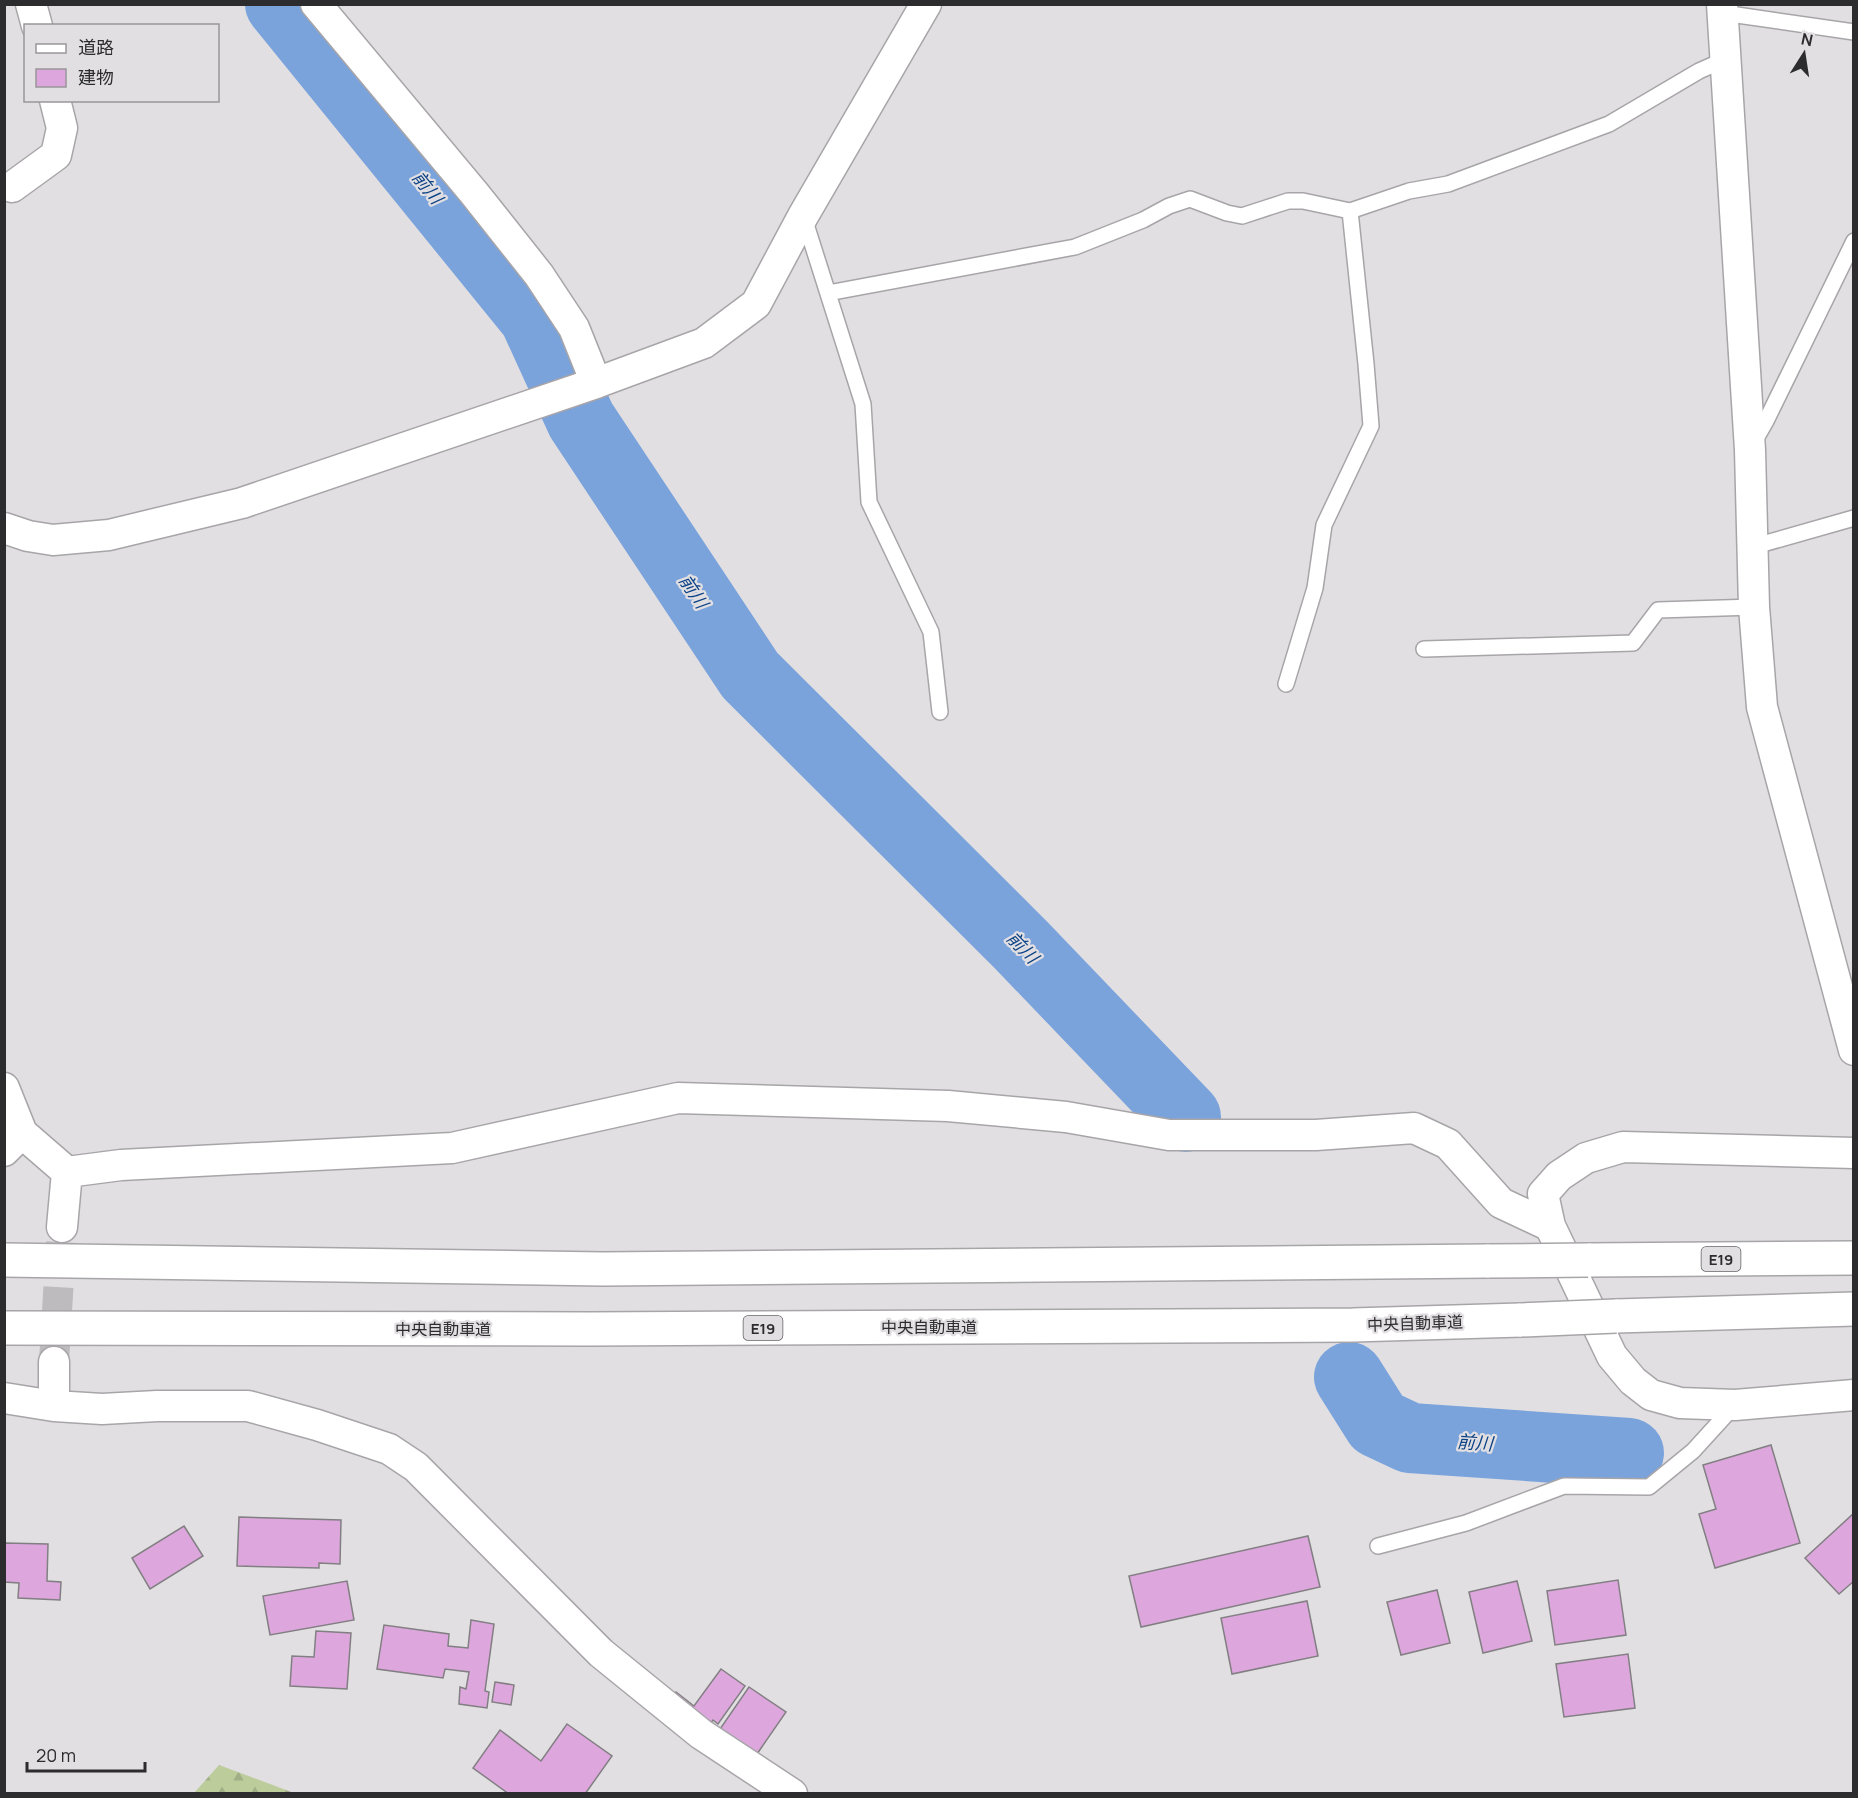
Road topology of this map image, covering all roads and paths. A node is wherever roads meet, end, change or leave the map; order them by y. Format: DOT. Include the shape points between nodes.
graph roads {
  1 [pos="31,4"];
  2 [pos="316,4"];
  3 [pos="926,4"];
  4 [pos="1723,9"];
  5 [pos="36,24"];
  6 [pos="1854,32"];
  7 [pos="1726,59"];
  8 [pos="56,102"];
  9 [pos="12,187"];
  10 [pos="1350,212"];
  11 [pos="803,216"];
  12 [pos="1854,241"];
  13 [pos="828,293"];
  14 [pos="596,383"];
  15 [pos="1750,450"];
  16 [pos="1854,518"];
  17 [pos="4,528"];
  18 [pos="1752,547"];
  19 [pos="1754,607"];
  20 [pos="1424,649"];
  21 [pos="1286,684"];
  22 [pos="940,712"];
  23 [pos="1854,1050"];
  24 [pos="4,1088"];
  25 [pos="13,1142"];
  26 [pos="1854,1153"];
  27 [pos="67,1172"];
  28 [pos="1551,1226"];
  29 [pos="62,1227"];
  30 [pos="1854,1258"];
  31 [pos="4,1260"];
  32 [pos="1854,1309"];
  33 [pos="4,1328"];
  34 [pos="54,1362"];
  35 [pos="1854,1395"];
  36 [pos="4,1398"];
  37 [pos="1735,1405"];
  38 [pos="54,1406"];
  39 [pos="1378,1546"];
  40 [pos="792,1794"];
  1 -- 5 [label="street"];
  2 -- 14 [label="street" via="539,275 574,328"];
  3 -- 11 [label="street"];
  4 -- 6 [label="lane"];
  4 -- 7 [label="street"];
  7 -- 10 [label="lane" via="1699,70 1609,124 1448,184 1409,191"];
  7 -- 15 [label="street"];
  8 -- 9 [label="street" via="62,128 56,155"];
  10 -- 13 [label="lane" via="1288,201 1242,216 1190,199 1075,247"];
  10 -- 21 [label="lane" via="1371,426 1324,525 1314,588"];
  11 -- 13 [label="lane"];
  11 -- 14 [label="street" via="756,304 704,343"];
  12 -- 15 [label="lane"];
  13 -- 22 [label="lane" via="863,404 869,502 931,632"];
  14 -- 17 [label="street" via="242,503 98,536 53,540"];
  15 -- 18 [label="street"];
  16 -- 18 [label="lane"];
  18 -- 19 [label="street"];
  19 -- 20 [label="lane" via="1658,610 1633,643"];
  19 -- 23 [label="street" via="1762,707"];
  24 -- 25 [label="street"];
  25 -- 27 [label="street"];
  26 -- 28 [label="street" via="1623,1148 1586,1158 1559,1176 1543,1194"];
  27 -- 28 [label="street" via="121,1165 452,1148 678,1098 936,1106 1066,1117 1169,1135 1316,1135 1414,1128 1448,1144 1501,1203"];
  27 -- 29 [label="street"];
  28 -- 37 [label="street" via="1612,1356 1633,1382 1651,1395 1680,1403"];
  30 -- 31 [label="highway, E19, bridge" via="603,1269"];
  32 -- 33 [label="highway, 中央自動車道 / E19, bridge" via="1341,1325"];
  34 -- 38 [label="street"];
  35 -- 37 [label="street"];
  36 -- 38 [label="street"];
  37 -- 39 [label="lane" via="1693,1451 1649,1487 1564,1486 1467,1523"];
  38 -- 40 [label="street" via="248,1406 389,1449 416,1467 601,1653 701,1734"];
}
